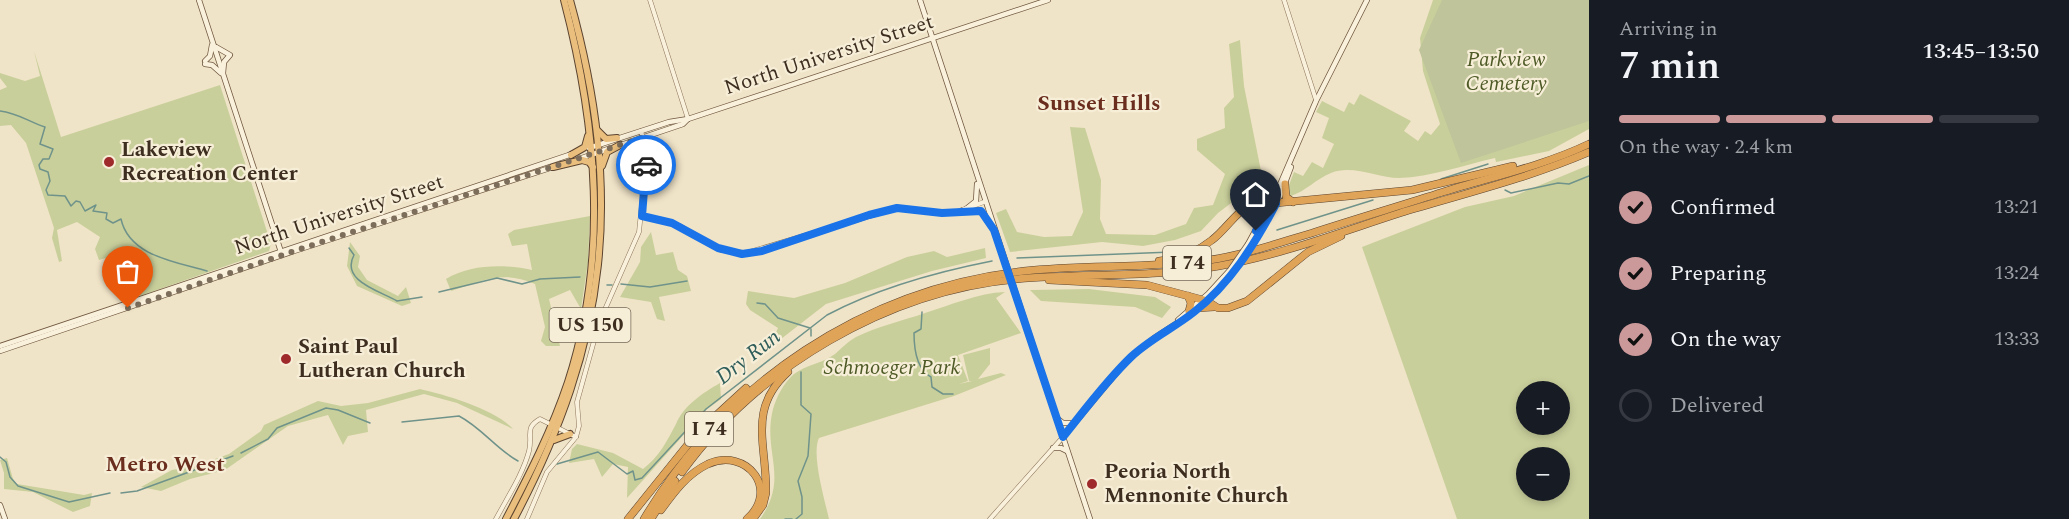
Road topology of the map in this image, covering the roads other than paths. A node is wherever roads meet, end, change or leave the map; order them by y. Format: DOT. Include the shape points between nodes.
graph roads {
  1 [pos="199,0"];
  2 [pos="564,0"];
  3 [pos="570,0"];
  4 [pos="650,0"];
  5 [pos="1048,0"];
  6 [pos="1284,0"];
  7 [pos="1367,0"];
  8 [pos="921,1"];
  9 [pos="932,38"];
  10 [pos="213,43"];
  11 [pos="223,76"];
  12 [pos="582,82"];
  13 [pos="1316,101"];
  14 [pos="688,119"];
  15 [pos="667,123"];
  16 [pos="597,126"];
  17 [pos="1306,126"];
  18 [pos="641,131"];
  19 [pos="644,137"];
  20 [pos="619,142"];
  21 [pos="1589,144"];
  22 [pos="596,150"];
  23 [pos="1589,152"];
  24 [pos="571,154"];
  25 [pos="1530,165"];
  26 [pos="553,167"];
  27 [pos="594,172"];
  28 [pos="975,172"];
  29 [pos="1285,184"];
  30 [pos="1467,192"];
  31 [pos="1276,194"];
  32 [pos="602,196"];
  33 [pos="1261,199"];
  34 [pos="984,202"];
  35 [pos="1293,202"];
  36 [pos="1274,203"];
  37 [pos="964,209"];
  38 [pos="642,216"];
  39 [pos="994,230"];
  40 [pos="281,253"];
  41 [pos="1031,270"];
  42 [pos="1002,281"];
  43 [pos="1188,296"];
  44 [pos="1204,301"];
  45 [pos="1214,307"];
  46 [pos="1199,308"];
  47 [pos="1189,311"];
  48 [pos="881,315"];
  49 [pos="1172,326"];
  50 [pos="0,346"];
  51 [pos="0,351"];
  52 [pos="775,370"];
  53 [pos="1057,418"];
  54 [pos="1074,423"];
  55 [pos="555,425"];
  56 [pos="579,426"];
  57 [pos="571,434"];
  58 [pos="1063,437"];
  59 [pos="551,442"];
  60 [pos="1053,448"];
  61 [pos="1068,452"];
  62 [pos="0,505"];
  63 [pos="4,519"];
  64 [pos="496,519"];
  65 [pos="506,519"];
  66 [pos="514,519"];
  67 [pos="527,519"];
  68 [pos="630,519"];
  69 [pos="642,519"];
  70 [pos="652,519"];
  71 [pos="747,519"];
  72 [pos="753,519"];
  73 [pos="990,519"];
  74 [pos="1090,519"];
  1 -- 10 [label="main road"];
  2 -- 12 [label="highway, US 150"];
  3 -- 16 [label="highway, US 150"];
  4 -- 14 [label="street"];
  5 -- 9 [label="main road, North University Street"];
  6 -- 13 [label="street"];
  7 -- 13 [label="main road"];
  8 -- 9 [label="main road"];
  9 -- 14 [label="main road, North University Street"];
  9 -- 28 [label="main road"];
  10 -- 11 [label="main road"];
  10 -- 11 [label="main road" via="205,63"];
  10 -- 11 [label="main road" via="230,55 224,62"];
  11 -- 40 [label="main road"];
  12 -- 22 [label="highway, US 150"];
  12 -- 24 [label="highway" via="588,141"];
  13 -- 17 [label="main road"];
  14 -- 15 [label="main road, North University Street"];
  14 -- 19 [label="main road, North University Street"];
  15 -- 18 [label="main road, North University Street"];
  15 -- 19 [label="main road"];
  16 -- 20 [label="highway" via="602,138"];
  16 -- 22 [label="highway, US 150"];
  17 -- 29 [label="main road"];
  17 -- 31 [label="main road"];
  18 -- 19 [label="street"];
  18 -- 20 [label="main road, North University Street"];
  19 -- 20 [label="main road, North University Street"];
  19 -- 38 [label="street" via="647,152"];
  20 -- 22 [label="main road, North University Street"];
  20 -- 32 [label="highway" via="603,160"];
  21 -- 25 [label="highway, I 74"];
  22 -- 24 [label="main road, North University Street"];
  22 -- 26 [label="main road, North University Street"];
  22 -- 27 [label="highway, US 150"];
  22 -- 32 [label="highway, US 150"];
  23 -- 30 [label="highway, I 74"];
  24 -- 40 [label="main road, North University Street"];
  25 -- 35 [label="highway" via="1407,190"];
  25 -- 41 [label="highway, I 74" via="1229,257 1172,265"];
  26 -- 27 [label="highway" via="584,160 591,163"];
  26 -- 40 [label="main road, North University Street"];
  27 -- 55 [label="highway, US 150" via="589,295"];
  28 -- 34 [label="main road"];
  28 -- 37 [label="main road" via="976,200"];
  29 -- 35 [label="highway" via="1286,197"];
  29 -- 36 [label="main road"];
  30 -- 42 [label="highway, I 74" via="1223,265 1165,273"];
  30 -- 45 [label="highway" via="1331,240 1302,256 1243,303"];
  31 -- 33 [label="highway"];
  31 -- 36 [label="main road"];
  32 -- 55 [label="highway, US 150" via="601,251 594,304 579,368"];
  33 -- 36 [label="highway"];
  33 -- 41 [label="highway" via="1246,206 1211,241 1178,258"];
  34 -- 37 [label="street"];
  34 -- 39 [label="main road"];
  35 -- 36 [label="highway"];
  36 -- 44 [label="main road, bridge" via="1230,270"];
  36 -- 44 [label="main road, bridge" via="1254,243"];
  37 -- 38 [label="street" via="942,213 897,208 742,254 718,248 672,223"];
  37 -- 39 [label="main road" via="983,212"];
  38 -- 56 [label="street" via="635,243 599,323 577,402"];
  39 -- 53 [label="main road, bridge"];
  40 -- 50 [label="main road, North University Street"];
  40 -- 51 [label="main road, North University Street"];
  41 -- 52 [label="highway, I 74" via="953,284 882,307"];
  42 -- 43 [label="highway" via="1137,284"];
  42 -- 48 [label="highway, I 74" via="936,296"];
  43 -- 44 [label="highway"];
  43 -- 47 [label="highway"];
  44 -- 45 [label="highway"];
  44 -- 46 [label="main road"];
  44 -- 47 [label="main road"];
  45 -- 46 [label="highway"];
  46 -- 49 [label="main road"];
  47 -- 49 [label="main road"];
  48 -- 70 [label="highway, I 74" via="808,354 746,401 686,466"];
  48 -- 72 [label="highway" via="794,368 770,392 762,418 766,493 763,506"];
  49 -- 54 [label="main road" via="1128,359"];
  52 -- 68 [label="highway" via="724,406 687,445"];
  52 -- 69 [label="highway, I 74" via="714,425"];
  53 -- 54 [label="main road" via="1063,423"];
  53 -- 58 [label="main road"];
  54 -- 58 [label="main road"];
  55 -- 57 [label="street"];
  55 -- 59 [label="highway, US 150"];
  55 -- 64 [label="street" via="540,419 530,426 528,453"];
  55 -- 65 [label="highway, US 150"];
  56 -- 57 [label="street"];
  56 -- 57 [label="street"];
  57 -- 59 [label="highway"];
  57 -- 67 [label="street" via="547,472"];
  58 -- 60 [label="street"];
  58 -- 61 [label="main road"];
  59 -- 66 [label="highway, US 150"];
  60 -- 61 [label="main road"];
  60 -- 73 [label="street"];
  61 -- 74 [label="main road"];
  62 -- 63 [label="main road"];
  70 -- 71 [label="highway" via="690,476 706,465 726,460 746,465 758,480 760,499"];
}
